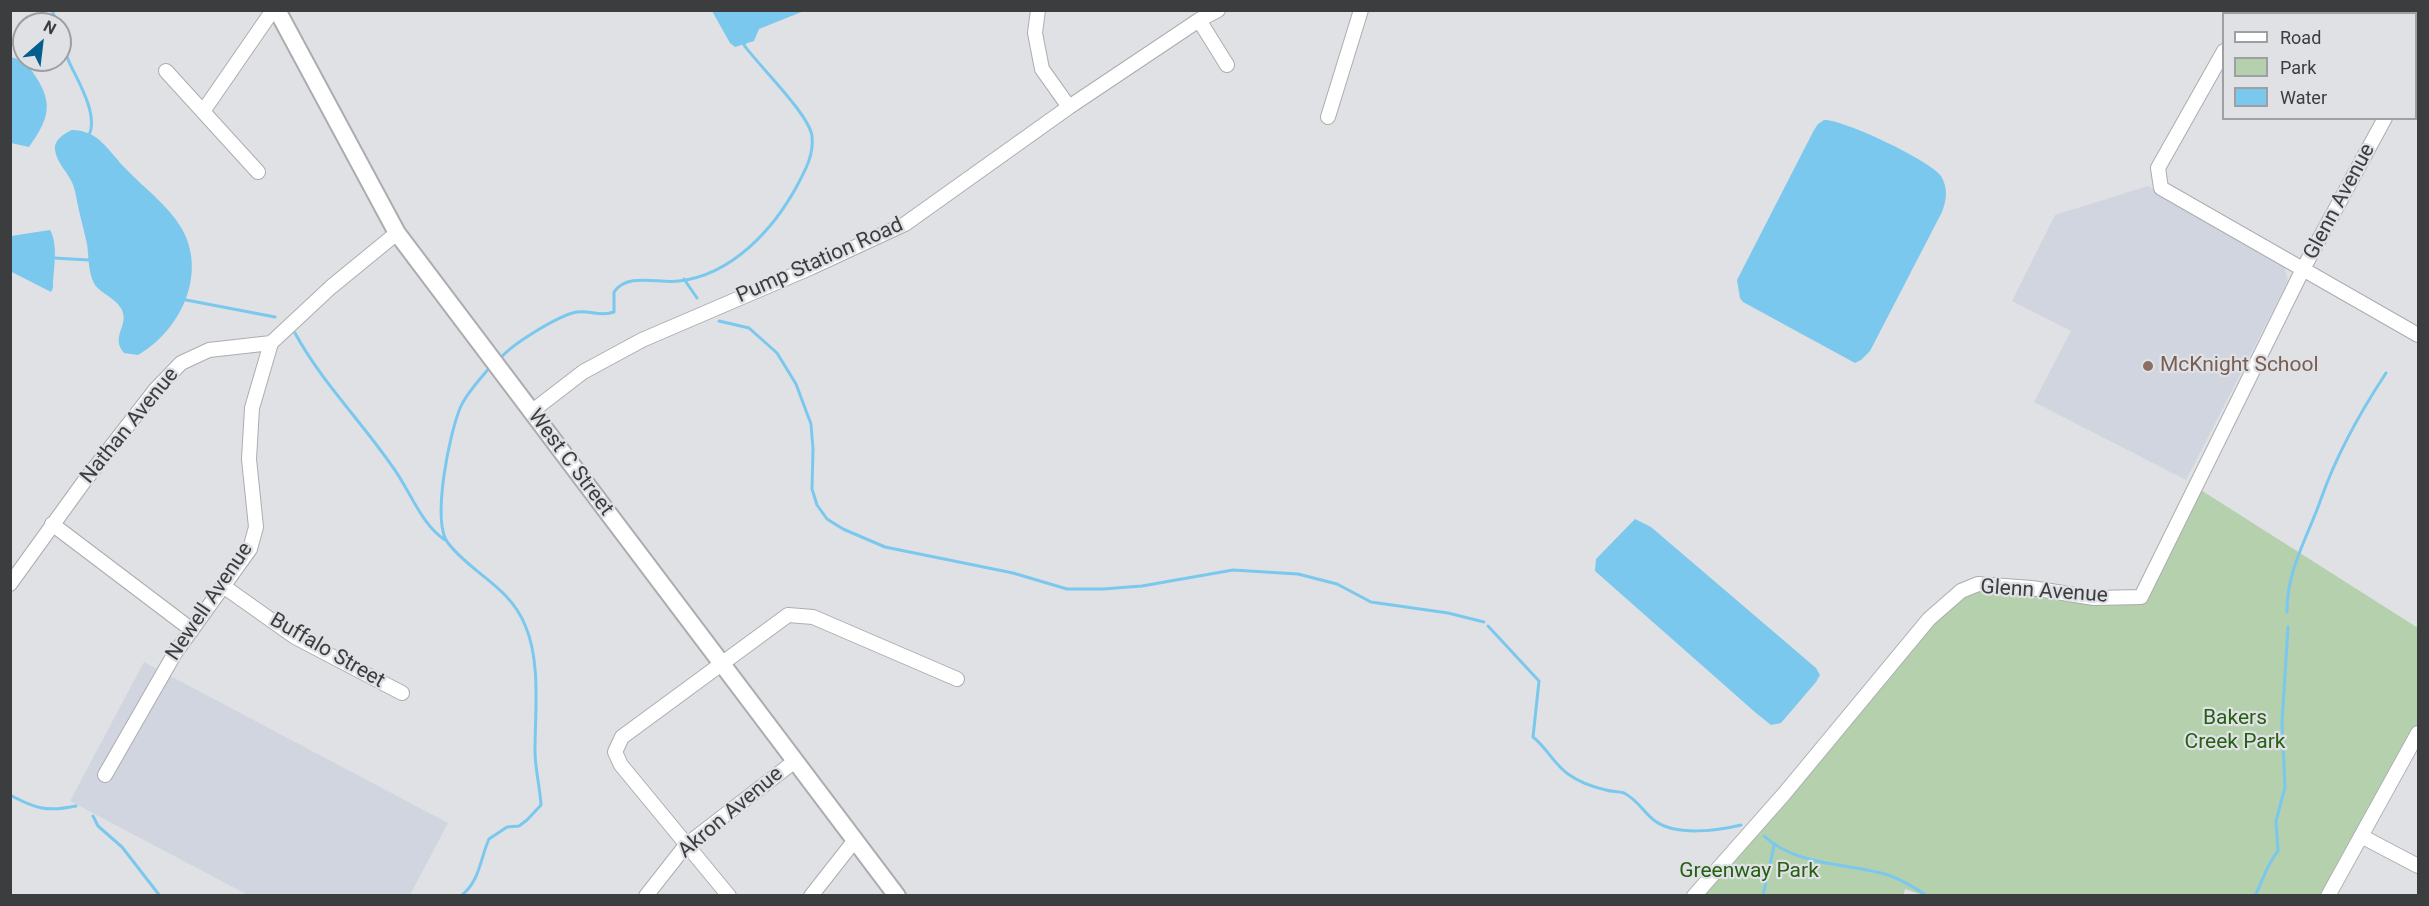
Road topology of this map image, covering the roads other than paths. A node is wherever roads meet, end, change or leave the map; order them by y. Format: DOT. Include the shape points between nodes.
graph roads {
  1 [pos="275,10"];
  2 [pos="1038,10"];
  3 [pos="1218,10"];
  4 [pos="1361,10"];
  5 [pos="1199,20"];
  6 [pos="2222,53"];
  7 [pos="1227,65"];
  8 [pos="166,70"];
  9 [pos="1069,107"];
  10 [pos="204,110"];
  11 [pos="1328,117"];
  12 [pos="2384,120"];
  13 [pos="258,172"];
  14 [pos="397,233"];
  15 [pos="2303,269"];
  16 [pos="2418,336"];
  17 [pos="271,343"];
  18 [pos="531,412"];
  19 [pos="52,524"];
  20 [pos="10,584"];
  21 [pos="223,586"];
  22 [pos="192,630"];
  23 [pos="721,665"];
  24 [pos="957,679"];
  25 [pos="402,693"];
  26 [pos="2418,733"];
  27 [pos="795,761"];
  28 [pos="105,775"];
  29 [pos="2361,836"];
  30 [pos="855,840"];
  31 [pos="686,845"];
  32 [pos="2418,866"];
  33 [pos="646,896"];
  34 [pos="729,896"];
  35 [pos="812,896"];
  36 [pos="897,896"];
  37 [pos="1694,896"];
  38 [pos="2328,896"];
  1 -- 10 [label="street"];
  1 -- 14 [label="main road, West C Street"];
  2 -- 9 [label="street" via="1035,33 1042,69"];
  3 -- 5 [label="street, Pump Station Road"];
  4 -- 11 [label="street"];
  5 -- 7 [label="street"];
  5 -- 9 [label="street, Pump Station Road"];
  6 -- 15 [label="street" via="2158,168 2161,188"];
  8 -- 10 [label="street"];
  9 -- 18 [label="street, Pump Station Road" via="905,224 642,340 583,372"];
  10 -- 13 [label="street"];
  12 -- 15 [label="street, Glenn Avenue"];
  14 -- 17 [label="street"];
  14 -- 18 [label="main road, West C Street"];
  15 -- 16 [label="street"];
  15 -- 37 [label="street, Glenn Avenue" via="2141,597 2094,598 1978,584 1961,591 1929,619"];
  17 -- 19 [label="street, Nathan Avenue" via="209,350 181,363 156,389"];
  17 -- 21 [label="street, Newell Avenue" via="252,408 249,459 256,527 250,549"];
  18 -- 23 [label="main road, West C Street"];
  19 -- 20 [label="street, Nathan Avenue"];
  19 -- 22 [label="street"];
  21 -- 22 [label="street, Newell Avenue"];
  21 -- 25 [label="street, Buffalo Street" via="295,637"];
  22 -- 28 [label="street, Newell Avenue"];
  23 -- 24 [label="street" via="788,615 813,616"];
  23 -- 27 [label="main road, West C Street"];
  23 -- 31 [label="street" via="622,737 615,752 621,765"];
  26 -- 29 [label="street"];
  27 -- 30 [label="main road, West C Street"];
  27 -- 31 [label="street, Akron Avenue"];
  29 -- 32 [label="street"];
  29 -- 38 [label="street"];
  30 -- 35 [label="street"];
  30 -- 36 [label="main road, West C Street"];
  31 -- 33 [label="street, Akron Avenue"];
  31 -- 34 [label="street"];
}
